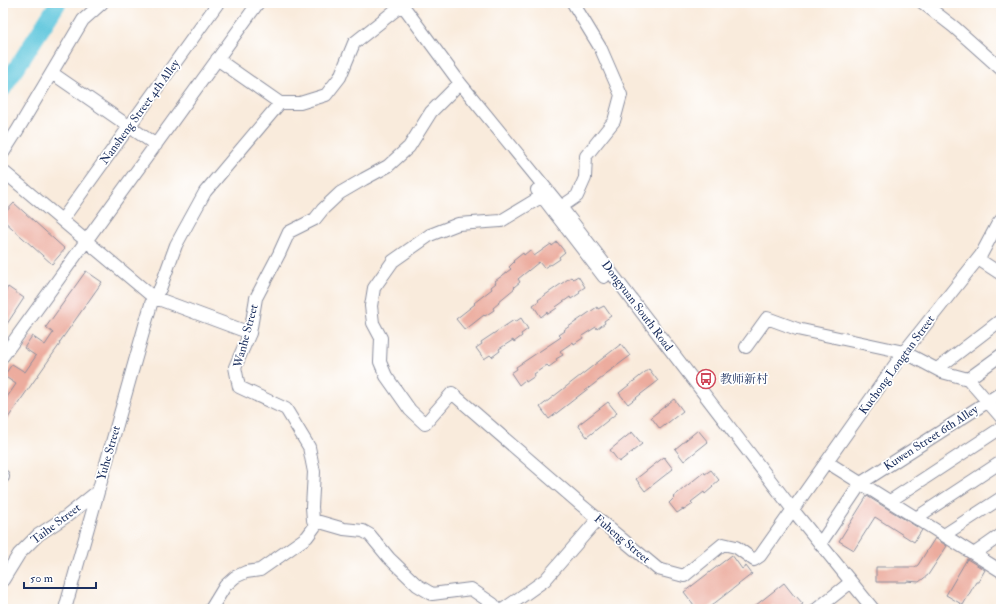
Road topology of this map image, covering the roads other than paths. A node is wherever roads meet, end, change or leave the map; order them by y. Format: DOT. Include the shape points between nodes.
graph roads {
  1 [pos="102,3"];
  2 [pos="218,3"];
  3 [pos="258,3"];
  4 [pos="573,3"];
  5 [pos="923,3"];
  6 [pos="398,5"];
  7 [pos="218,59"];
  8 [pos="1001,69"];
  9 [pos="52,73"];
  10 [pos="458,85"];
  11 [pos="280,103"];
  12 [pos="129,127"];
  13 [pos="156,146"];
  14 [pos="3,153"];
  15 [pos="3,171"];
  16 [pos="545,194"];
  17 [pos="561,207"];
  18 [pos="62,220"];
  19 [pos="1001,220"];
  20 [pos="87,241"];
  21 [pos="978,259"];
  22 [pos="1001,274"];
  23 [pos="153,296"];
  24 [pos="1001,320"];
  25 [pos="250,333"];
  26 [pos="746,347"];
  27 [pos="904,352"];
  28 [pos="1001,355"];
  29 [pos="3,356"];
  30 [pos="937,369"];
  31 [pos="968,379"];
  32 [pos="1001,394"];
  33 [pos="988,402"];
  34 [pos="1001,417"];
  35 [pos="1001,428"];
  36 [pos="827,462"];
  37 [pos="1001,462"];
  38 [pos="861,483"];
  39 [pos="98,491"];
  40 [pos="1001,498"];
  41 [pos="890,501"];
  42 [pos="793,510"];
  43 [pos="916,518"];
  44 [pos="598,519"];
  45 [pos="318,522"];
  46 [pos="944,535"];
  47 [pos="1001,535"];
  48 [pos="820,544"];
  49 [pos="974,554"];
  50 [pos="1001,571"];
  51 [pos="3,580"];
  52 [pos="851,582"];
  53 [pos="65,609"];
  54 [pos="211,609"];
  55 [pos="497,609"];
  56 [pos="504,609"];
  57 [pos="817,609"];
  58 [pos="863,609"];
  59 [pos="873,609"];
  1 -- 9 [label="street" via="84,20"];
  2 -- 12 [label="street, Nansheng Street 4th Alley"];
  3 -- 7 [label="street"];
  4 -- 17 [label="street" via="601,49 622,95 614,121 586,156 585,178 577,196"];
  5 -- 8 [label="street"];
  6 -- 10 [label="street, Dongyuan South Road"];
  6 -- 11 [label="street" via="354,43 340,78 326,95 300,103"];
  7 -- 11 [label="street"];
  7 -- 13 [label="street"];
  9 -- 12 [label="street"];
  9 -- 14 [label="street"];
  10 -- 16 [label="street, Dongyuan South Road"];
  10 -- 25 [label="street, Wanhe Street" via="431,112 409,147 388,166 340,194 315,219 289,232 256,298"];
  11 -- 23 [label="street, Yuhe Street" via="205,192 176,245 160,289"];
  12 -- 13 [label="street"];
  12 -- 18 [label="street, Nansheng Street 4th Alley"];
  13 -- 20 [label="street"];
  15 -- 18 [label="street"];
  16 -- 17 [label="street, Dongyuan South Road"];
  16 -- 44 [label="street, Fuheng Street" via="501,221 458,224 430,235 393,261 374,288 371,306 373,323 381,338 380,362 386,376 410,410 425,424 452,393"];
  16 -- 58 [label="street, Dongyuan South Road"];
  17 -- 42 [label="street, Dongyuan South Road"];
  18 -- 20 [label="street"];
  19 -- 21 [label="street, Kuchong Longtan Street"];
  20 -- 23 [label="street"];
  20 -- 29 [label="street"];
  21 -- 22 [label="street"];
  21 -- 27 [label="street, Kuchong Longtan Street"];
  23 -- 25 [label="street"];
  23 -- 39 [label="street, Yuhe Street"];
  24 -- 30 [label="street"];
  25 -- 45 [label="street, Wanhe Street" via="235,367 239,387 286,409 309,447 314,472 313,520"];
  26 -- 27 [label="street" via="767,318 797,329"];
  27 -- 30 [label="street"];
  27 -- 36 [label="street, Kuchong Longtan Street"];
  28 -- 31 [label="street"];
  30 -- 31 [label="street"];
  31 -- 33 [label="street"];
  32 -- 33 [label="street, Kuwen Street 6th Alley"];
  33 -- 34 [label="street"];
  33 -- 38 [label="street, Kuwen Street 6th Alley"];
  35 -- 41 [label="street"];
  36 -- 38 [label="street"];
  36 -- 42 [label="street, Kuchong Longtan Street"];
  37 -- 43 [label="street"];
  38 -- 41 [label="street"];
  38 -- 48 [label="street"];
  39 -- 51 [label="street, Taihe Street" via="38,535 20,554"];
  39 -- 53 [label="street, Yuhe Street"];
  40 -- 46 [label="street"];
  41 -- 43 [label="street"];
  42 -- 44 [label="street, Fuheng Street" via="760,556 754,560 736,547 723,544 684,576 658,569"];
  42 -- 48 [label="street, Dongyuan South Road"];
  43 -- 46 [label="street"];
  44 -- 56 [label="street" via="545,580"];
  45 -- 54 [label="street" via="307,537 260,570 235,577 225,586"];
  45 -- 55 [label="street" via="363,531 417,585 432,594 471,589"];
  46 -- 49 [label="street"];
  47 -- 49 [label="street"];
  48 -- 52 [label="street, Dongyuan South Road"];
  49 -- 50 [label="street"];
  52 -- 57 [label="street"];
  52 -- 59 [label="street, Dongyuan South Road"];
}
